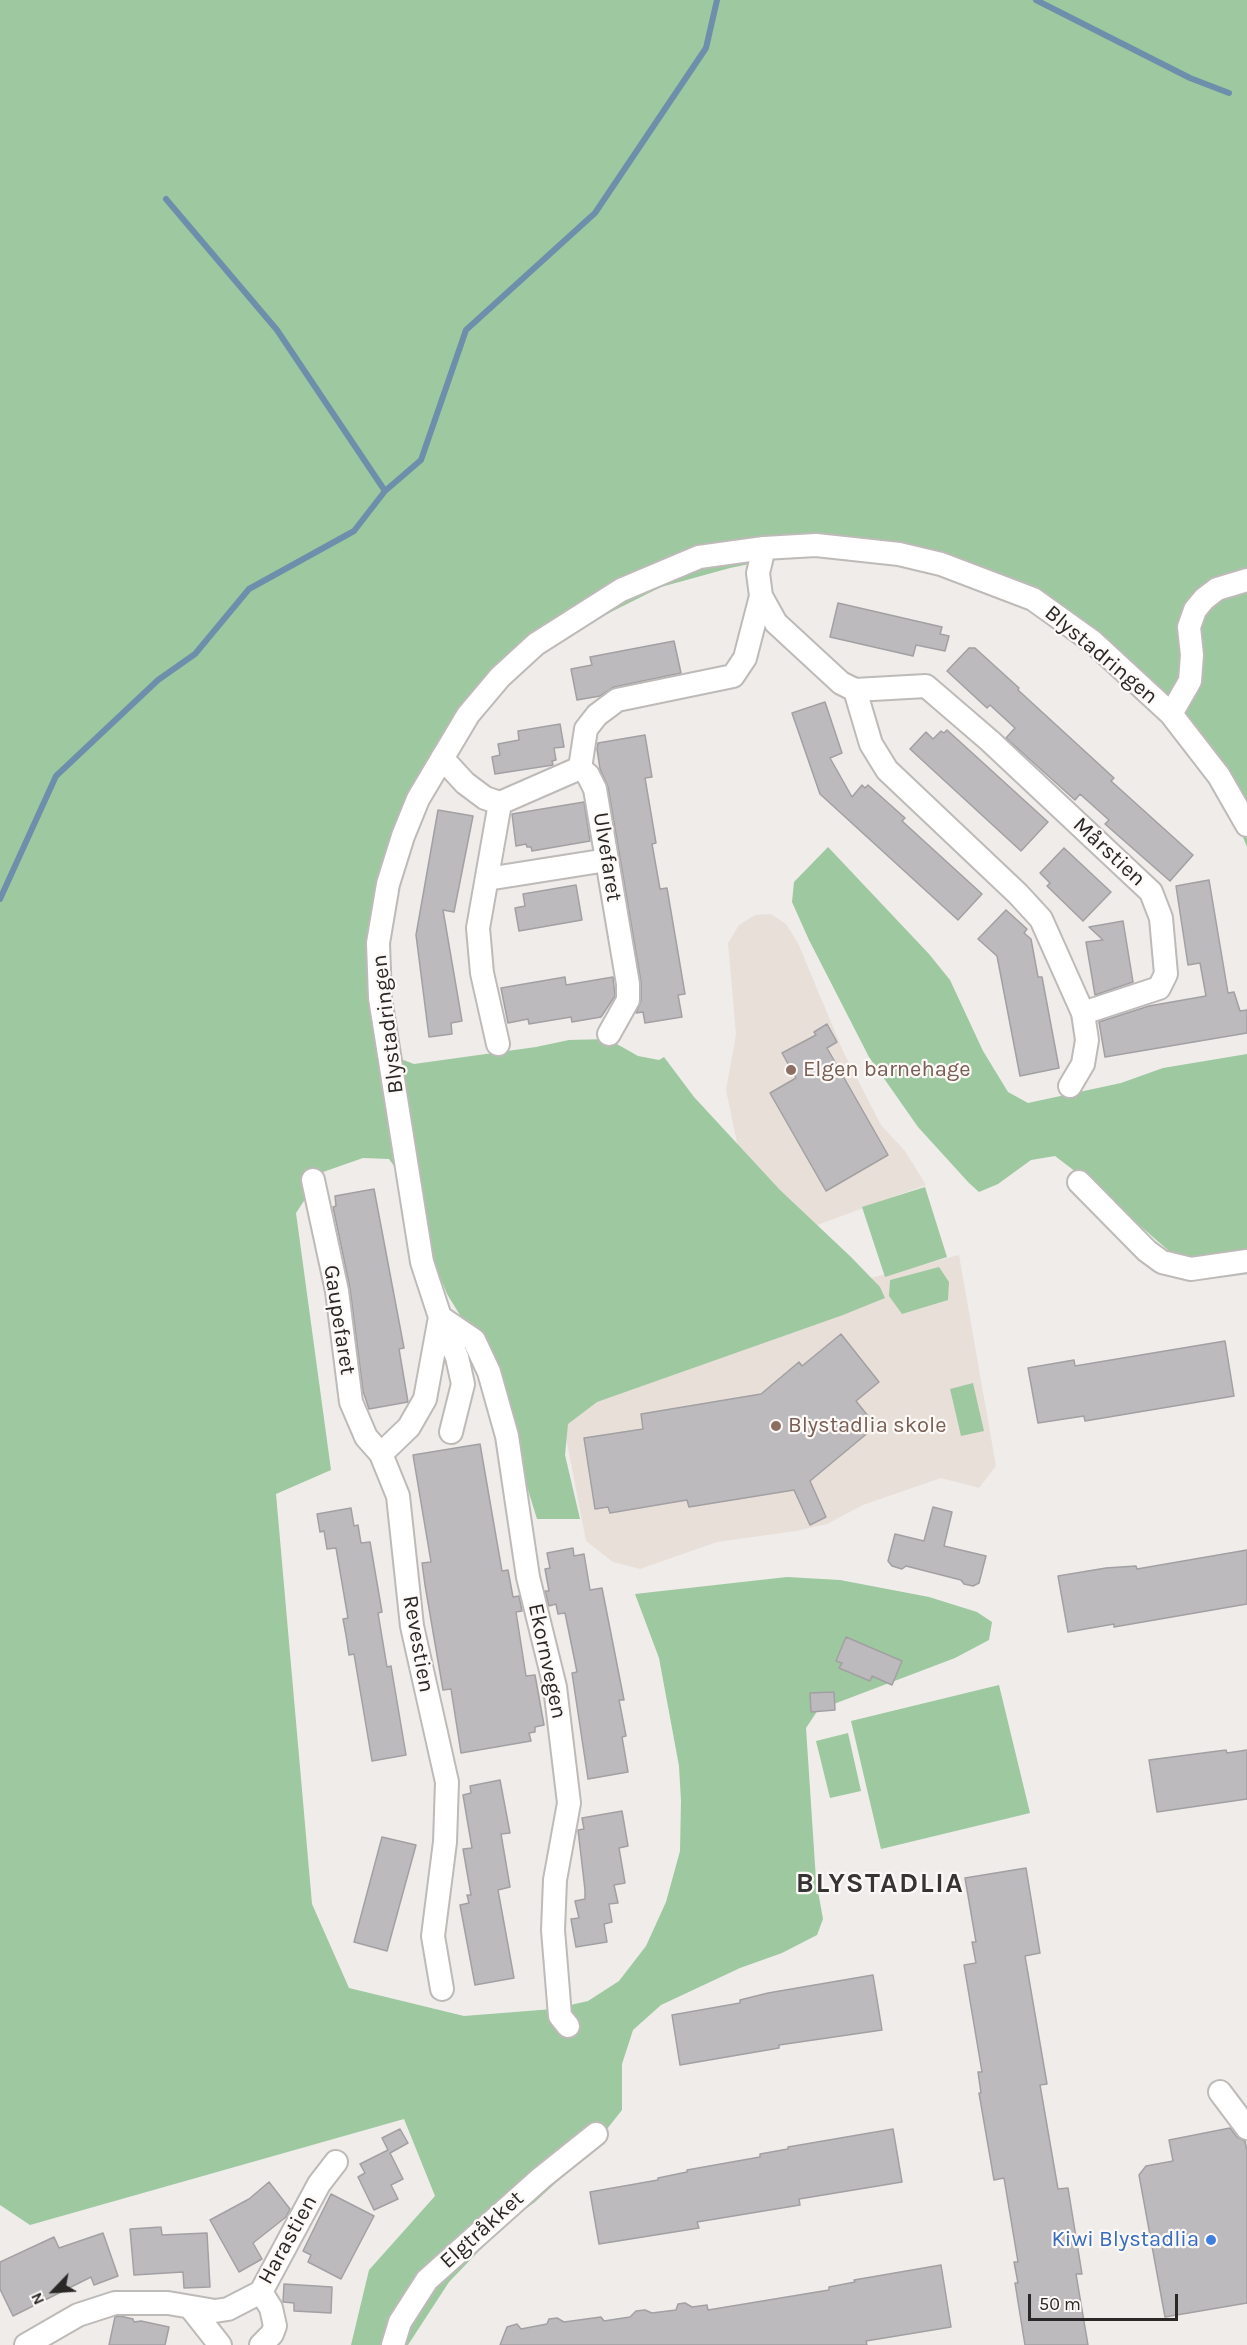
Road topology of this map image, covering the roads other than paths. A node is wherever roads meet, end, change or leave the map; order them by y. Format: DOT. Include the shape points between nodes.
graph roads {
  1 [pos="764,549"];
  2 [pos="1247,580"];
  3 [pos="761,596"];
  4 [pos="855,690"];
  5 [pos="1171,714"];
  6 [pos="442,758"];
  7 [pos="580,768"];
  8 [pos="500,803"];
  9 [pos="1247,825"];
  10 [pos="607,860"];
  11 [pos="487,879"];
  12 [pos="1083,1013"];
  13 [pos="609,1034"];
  14 [pos="498,1044"];
  15 [pos="1070,1086"];
  16 [pos="313,1179"];
  17 [pos="1079,1182"];
  18 [pos="1247,1261"];
  19 [pos="440,1317"];
  20 [pos="451,1432"];
  21 [pos="381,1454"];
  22 [pos="442,1989"];
  23 [pos="568,2026"];
  24 [pos="1220,2092"];
  25 [pos="1247,2128"];
  26 [pos="596,2134"];
  27 [pos="336,2162"];
  28 [pos="261,2292"];
  29 [pos="190,2307"];
  30 [pos="26,2345"];
  31 [pos="220,2345"];
  32 [pos="261,2345"];
  33 [pos="393,2345"];
  1 -- 3 [label="street" via="758,573"];
  1 -- 5 [label="street, Blystadringen" via="816,545 899,554 941,564 1033,599 1093,642"];
  1 -- 6 [label="street, Blystadringen" via="699,557 621,590 579,615 536,644 500,677 468,715"];
  2 -- 5 [label="street" via="1217,589 1195,610 1189,627 1190,681"];
  3 -- 4 [label="street" via="776,623 841,683"];
  3 -- 7 [label="street" via="745,658 733,676 617,700 586,729"];
  4 -- 12 [label="street" via="871,744 887,770 1041,920"];
  4 -- 12 [label="street, Mårstien" via="926,686 1151,892 1161,918 1167,974 1159,988"];
  5 -- 9 [label="street, Blystadringen" via="1219,776"];
  6 -- 8 [label="street" via="465,783 485,798"];
  6 -- 19 [label="street, Blystadringen" via="418,799 403,836 388,884 378,943 380,998 404,1102 422,1262"];
  7 -- 8 [label="street"];
  7 -- 10 [label="street, Ulvefaret" via="595,789"];
  8 -- 11 [label="street"];
  10 -- 11 [label="street"];
  10 -- 13 [label="street, Ulvefaret" via="628,1000"];
  11 -- 14 [label="street" via="478,928 482,973"];
  12 -- 15 [label="street" via="1087,1040 1083,1064"];
  16 -- 21 [label="street, Gaupefaret" via="337,1291 351,1402 366,1437"];
  17 -- 18 [label="street" via="1162,1262 1191,1269"];
  19 -- 20 [label="street, Blystadringen" via="457,1357 463,1384"];
  19 -- 21 [label="street" via="425,1399 409,1427"];
  19 -- 23 [label="street, Ekornvegen" via="474,1340 489,1372 507,1436 528,1577 555,1687 569,1803 555,1880 553,1930 560,2016"];
  21 -- 22 [label="street, Revestien" via="398,1496 412,1626 447,1782 445,1842 433,1936"];
  24 -- 25 [label="street"];
  26 -- 33 [label="street, Elgtråkket" via="427,2280 400,2322"];
  27 -- 28 [label="street, Harastien" via="319,2184"];
  28 -- 29 [label="street, Harastien" via="228,2309"];
  28 -- 32 [label="street" via="271,2308 275,2326"];
  29 -- 30 [label="street, Harastien" via="158,2302 115,2303 78,2315"];
  29 -- 31 [label="street"];
}
